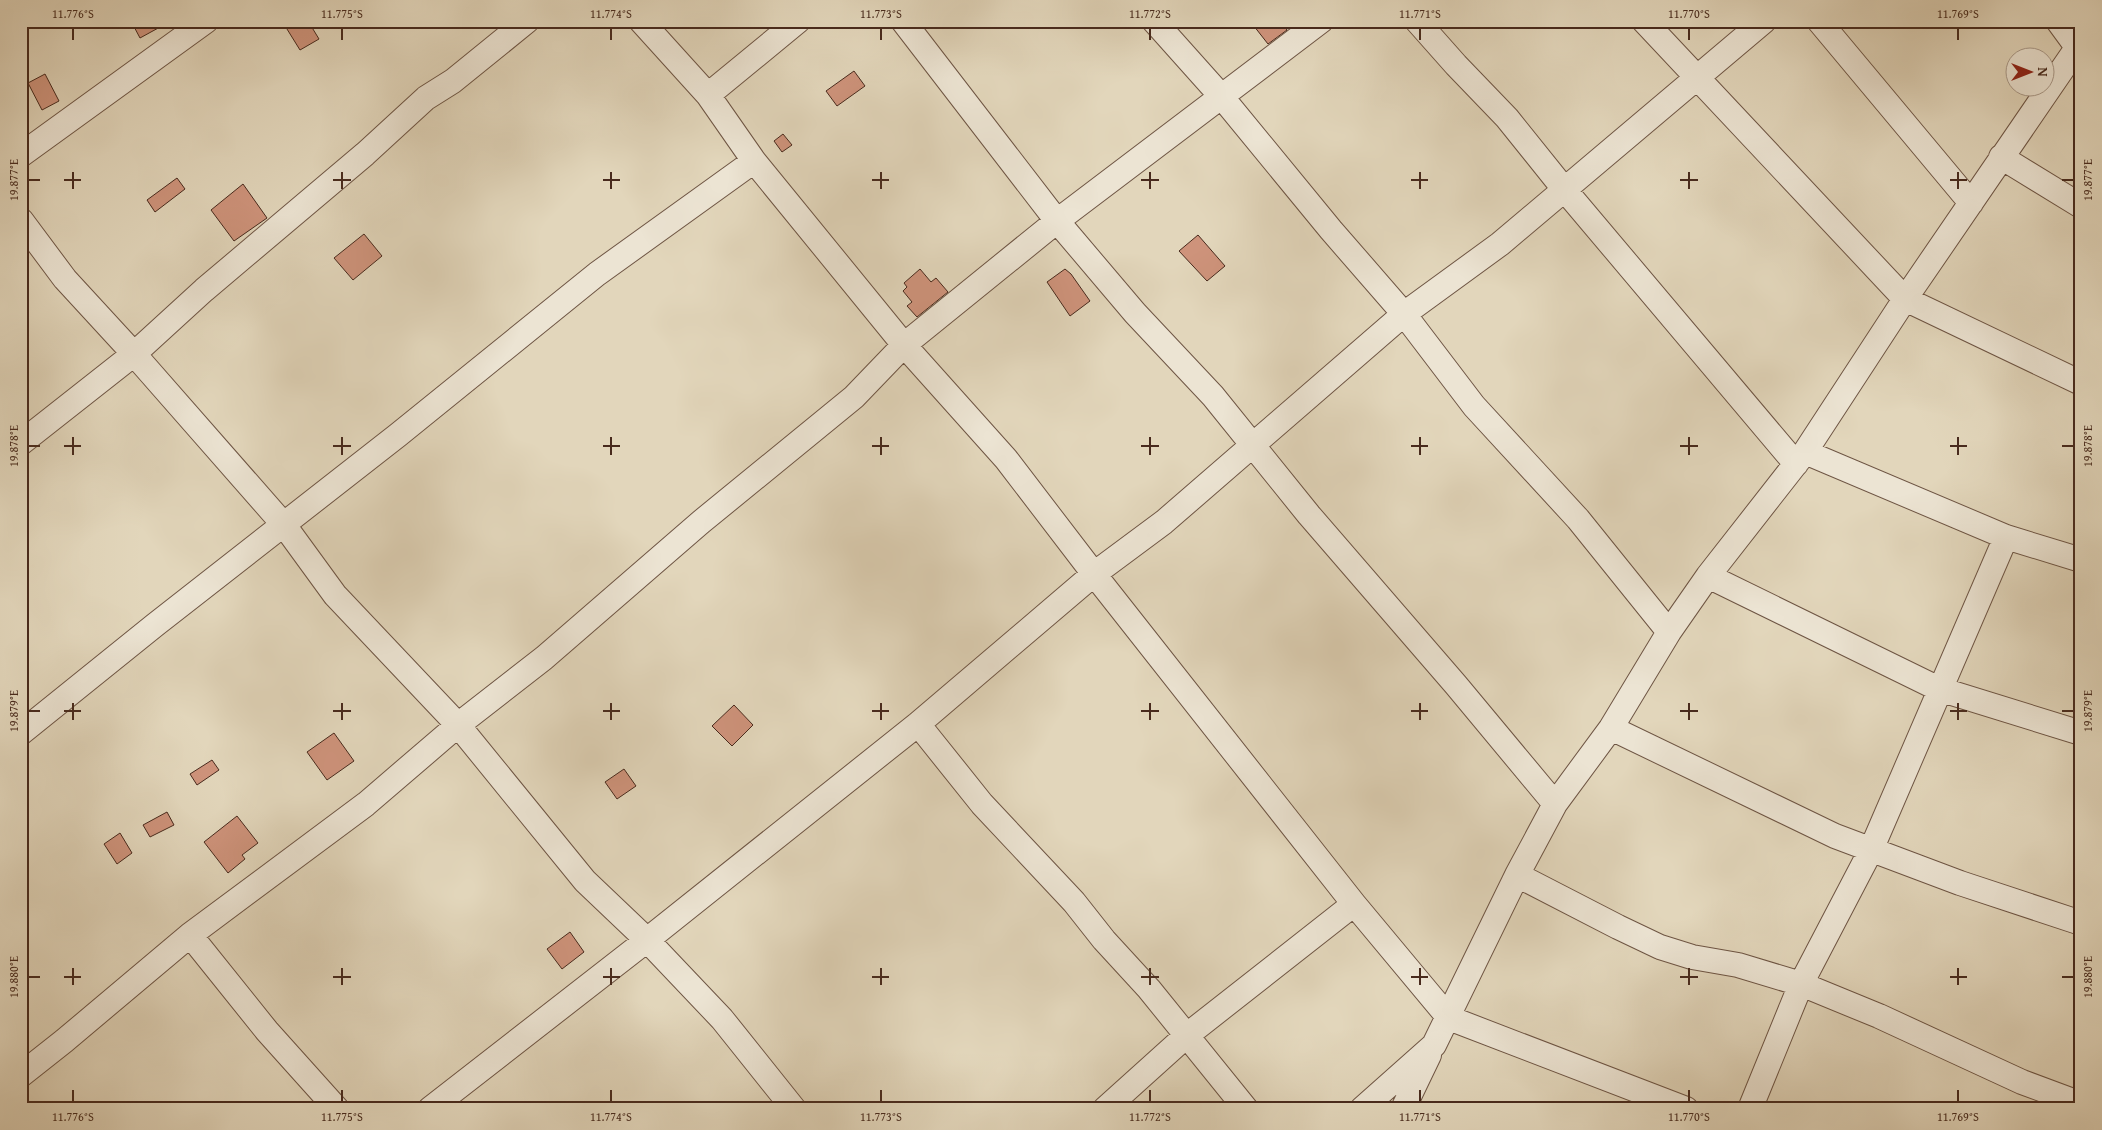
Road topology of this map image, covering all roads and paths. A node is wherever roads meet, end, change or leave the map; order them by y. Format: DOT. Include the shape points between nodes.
graph roads {
  1 [pos="206,21"];
  2 [pos="527,21"];
  3 [pos="641,21"];
  4 [pos="798,21"];
  5 [pos="903,21"];
  6 [pos="1154,21"];
  7 [pos="1321,21"];
  8 [pos="1417,21"];
  9 [pos="1644,21"];
  10 [pos="1764,21"];
  11 [pos="1819,21"];
  12 [pos="2058,21"];
  13 [pos="2079,45"];
  14 [pos="1698,78"];
  15 [pos="708,95"];
  16 [pos="1221,96"];
  17 [pos="21,155"];
  18 [pos="2001,157"];
  19 [pos="754,161"];
  20 [pos="1564,189"];
  21 [pos="1971,203"];
  22 [pos="2081,206"];
  23 [pos="21,220"];
  24 [pos="1057,221"];
  25 [pos="1906,299"];
  26 [pos="1404,314"];
  27 [pos="904,345"];
  28 [pos="134,354"];
  29 [pos="2081,383"];
  30 [pos="21,443"];
  31 [pos="1253,444"];
  32 [pos="1800,458"];
  33 [pos="284,525"];
  34 [pos="2006,538"];
  35 [pos="2081,560"];
  36 [pos="1094,574"];
  37 [pos="1708,576"];
  38 [pos="1669,632"];
  39 [pos="1939,689"];
  40 [pos="918,724"];
  41 [pos="458,725"];
  42 [pos="1611,728"];
  43 [pos="21,733"];
  44 [pos="2081,733"];
  45 [pos="1555,804"];
  46 [pos="1871,850"];
  47 [pos="1517,875"];
  48 [pos="1354,904"];
  49 [pos="2081,923"];
  50 [pos="190,935"];
  51 [pos="648,940"];
  52 [pos="1801,984"];
  53 [pos="1449,1018"];
  54 [pos="1186,1036"];
  55 [pos="1434,1045"];
  56 [pos="21,1075"];
  57 [pos="2081,1104"];
  58 [pos="337,1109"];
  59 [pos="430,1109"];
  60 [pos="794,1109"];
  61 [pos="1105,1109"];
  62 [pos="1246,1109"];
  63 [pos="1362,1109"];
  64 [pos="1403,1109"];
  65 [pos="1686,1109"];
  66 [pos="1750,1109"];
  1 -- 17 [label="street"];
  2 -- 28 [label="street" via="453,81 426,98"];
  3 -- 15 [label="street"];
  4 -- 15 [label="street"];
  5 -- 24 [label="street"];
  6 -- 16 [label="street"];
  7 -- 16 [label="street"];
  8 -- 20 [label="street" via="1507,118"];
  9 -- 14 [label="street"];
  10 -- 14 [label="street"];
  11 -- 21 [label="street"];
  12 -- 13 [label="street"];
  13 -- 18 [label="street"];
  14 -- 20 [label="street"];
  14 -- 25 [label="street"];
  15 -- 19 [label="street"];
  16 -- 24 [label="street"];
  16 -- 26 [label="street"];
  18 -- 21 [label="street"];
  18 -- 22 [label="street"];
  19 -- 27 [label="street"];
  19 -- 33 [label="street" via="597,274"];
  20 -- 26 [label="street" via="1500,244"];
  20 -- 32 [label="street"];
  21 -- 25 [label="street"];
  23 -- 28 [label="street" via="65,279"];
  24 -- 27 [label="street"];
  24 -- 31 [label="street"];
  25 -- 29 [label="street"];
  25 -- 32 [label="street"];
  26 -- 31 [label="street"];
  26 -- 38 [label="street" via="1474,406 1578,519"];
  27 -- 36 [label="street" via="1006,459"];
  27 -- 41 [label="street" via="854,397 701,522 544,658"];
  28 -- 30 [label="street"];
  28 -- 33 [label="street"];
  31 -- 36 [label="street" via="1164,522"];
  31 -- 45 [label="street" via="1309,515"];
  32 -- 34 [label="street"];
  32 -- 37 [label="street"];
  33 -- 41 [label="street" via="335,595"];
  33 -- 43 [label="street"];
  34 -- 35 [label="street"];
  34 -- 39 [label="street"];
  36 -- 40 [label="street"];
  36 -- 48 [label="street"];
  37 -- 38 [label="street"];
  37 -- 39 [label="street"];
  38 -- 42 [label="street"];
  39 -- 44 [label="street"];
  39 -- 46 [label="street"];
  40 -- 51 [label="street"];
  40 -- 54 [label="street" via="982,804 1074,902"];
  41 -- 50 [label="street" via="366,804"];
  41 -- 51 [label="street" via="585,881"];
  42 -- 45 [label="street"];
  42 -- 46 [label="street" via="1835,836"];
  45 -- 47 [label="street"];
  46 -- 49 [label="street"];
  46 -- 52 [label="street"];
  47 -- 52 [label="street" via="1660,947"];
  47 -- 53 [label="street"];
  48 -- 53 [label="street"];
  48 -- 54 [label="street"];
  50 -- 56 [label="street"];
  50 -- 58 [label="street" via="267,1031"];
  51 -- 59 [label="street"];
  51 -- 60 [label="street" via="722,1019"];
  52 -- 57 [label="street" via="2022,1082"];
  52 -- 66 [label="street"];
  53 -- 55 [label="street"];
  53 -- 65 [label="street"];
  54 -- 61 [label="street"];
  54 -- 62 [label="street"];
  55 -- 63 [label="street"];
  55 -- 64 [label="street"];
}
